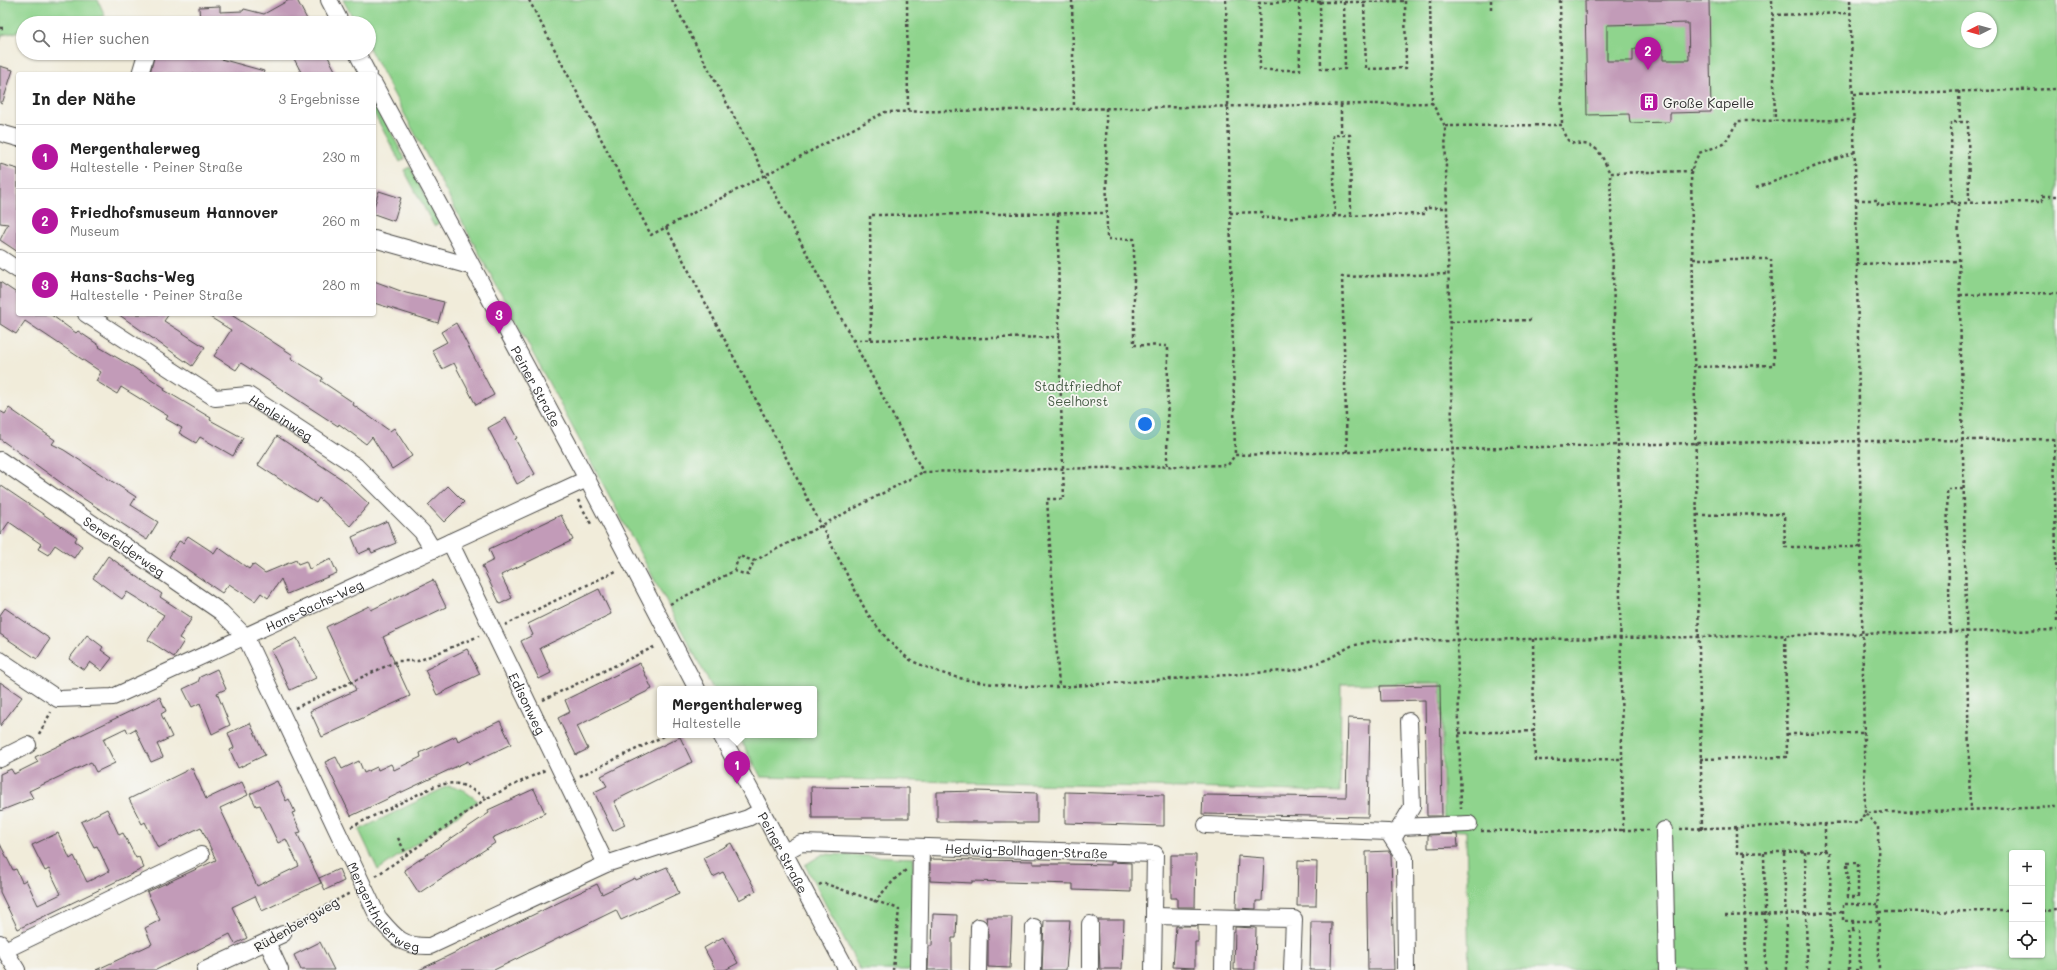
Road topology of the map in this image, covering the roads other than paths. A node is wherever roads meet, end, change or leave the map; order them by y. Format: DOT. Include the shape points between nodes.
graph roads {
  1 [pos="329,0"];
  2 [pos="337,16"];
  3 [pos="144,60"];
  4 [pos="361,60"];
  5 [pos="141,72"];
  6 [pos="367,72"];
  7 [pos="376,88"];
  8 [pos="0,133"];
  9 [pos="16,137"];
  10 [pos="376,240"];
  11 [pos="0,258"];
  12 [pos="470,266"];
  13 [pos="16,269"];
  14 [pos="89,316"];
  15 [pos="0,460"];
  16 [pos="587,479"];
  17 [pos="450,542"];
  18 [pos="433,550"];
  19 [pos="245,636"];
  20 [pos="0,660"];
  21 [pos="695,686"];
  22 [pos="1409,721"];
  23 [pos="723,738"];
  24 [pos="33,740"];
  25 [pos="0,759"];
  26 [pos="761,811"];
  27 [pos="1469,824"];
  28 [pos="1206,825"];
  29 [pos="1664,830"];
  30 [pos="1396,833"];
  31 [pos="920,847"];
  32 [pos="783,853"];
  33 [pos="201,855"];
  34 [pos="606,864"];
  35 [pos="1154,916"];
  36 [pos="1224,918"];
  37 [pos="1090,924"];
  38 [pos="979,927"];
  39 [pos="1034,927"];
  40 [pos="283,934"];
  41 [pos="267,942"];
  42 [pos="3,947"];
  43 [pos="17,970"];
  44 [pos="205,970"];
  45 [pos="280,970"];
  46 [pos="847,970"];
  47 [pos="919,970"];
  48 [pos="978,970"];
  49 [pos="1033,970"];
  50 [pos="1090,970"];
  51 [pos="1153,970"];
  52 [pos="1223,970"];
  53 [pos="1292,970"];
  54 [pos="1406,970"];
  55 [pos="1667,970"];
  1 -- 2 [label="street"];
  3 -- 5 [label="street"];
  4 -- 6 [label="street"];
  7 -- 12 [label="street, Peiner Straße"];
  8 -- 9 [label="street"];
  10 -- 12 [label="street"];
  11 -- 13 [label="street"];
  12 -- 16 [label="street, Peiner Straße"];
  14 -- 18 [label="street, Henleinweg" via="215,398 248,395 356,466 422,532"];
  15 -- 19 [label="street, Senefelderweg" via="221,612"];
  16 -- 17 [label="street, Hans-Sachs-Weg"];
  16 -- 21 [label="street, Peiner Straße"];
  17 -- 18 [label="street, Hans-Sachs-Weg"];
  17 -- 34 [label="street, Edisonweg"];
  18 -- 19 [label="street, Hans-Sachs-Weg"];
  19 -- 20 [label="street, Hans-Sachs-Weg" via="113,696 58,700"];
  19 -- 34 [label="street, Mergenthalerweg" via="378,917 394,936 414,946 430,946"];
  22 -- 30 [label="street" via="1412,807"];
  23 -- 26 [label="street, Peiner Straße"];
  24 -- 25 [label="street"];
  26 -- 32 [label="street, Peiner Straße"];
  26 -- 34 [label="street, Mergenthalerweg" via="748,818"];
  27 -- 30 [label="street"];
  28 -- 30 [label="street"];
  29 -- 55 [label="street"];
  30 -- 54 [label="street" via="1405,858"];
  31 -- 32 [label="street, Hedwig-Bollhagen-Straße" via="802,843"];
  31 -- 35 [label="street, Hedwig-Bollhagen-Straße" via="1155,854"];
  31 -- 47 [label="street"];
  32 -- 46 [label="street, Peiner Straße"];
  33 -- 42 [label="street"];
  35 -- 36 [label="street"];
  35 -- 51 [label="street, Hedwig-Bollhagen-Straße"];
  36 -- 52 [label="street"];
  36 -- 53 [label="street" via="1294,919"];
  37 -- 50 [label="street"];
  38 -- 48 [label="street"];
  39 -- 49 [label="street"];
  40 -- 41 [label="street, Rüdenbergweg"];
  41 -- 44 [label="street, Rüdenbergweg"];
  41 -- 45 [label="street"];
  42 -- 43 [label="street"];
}
